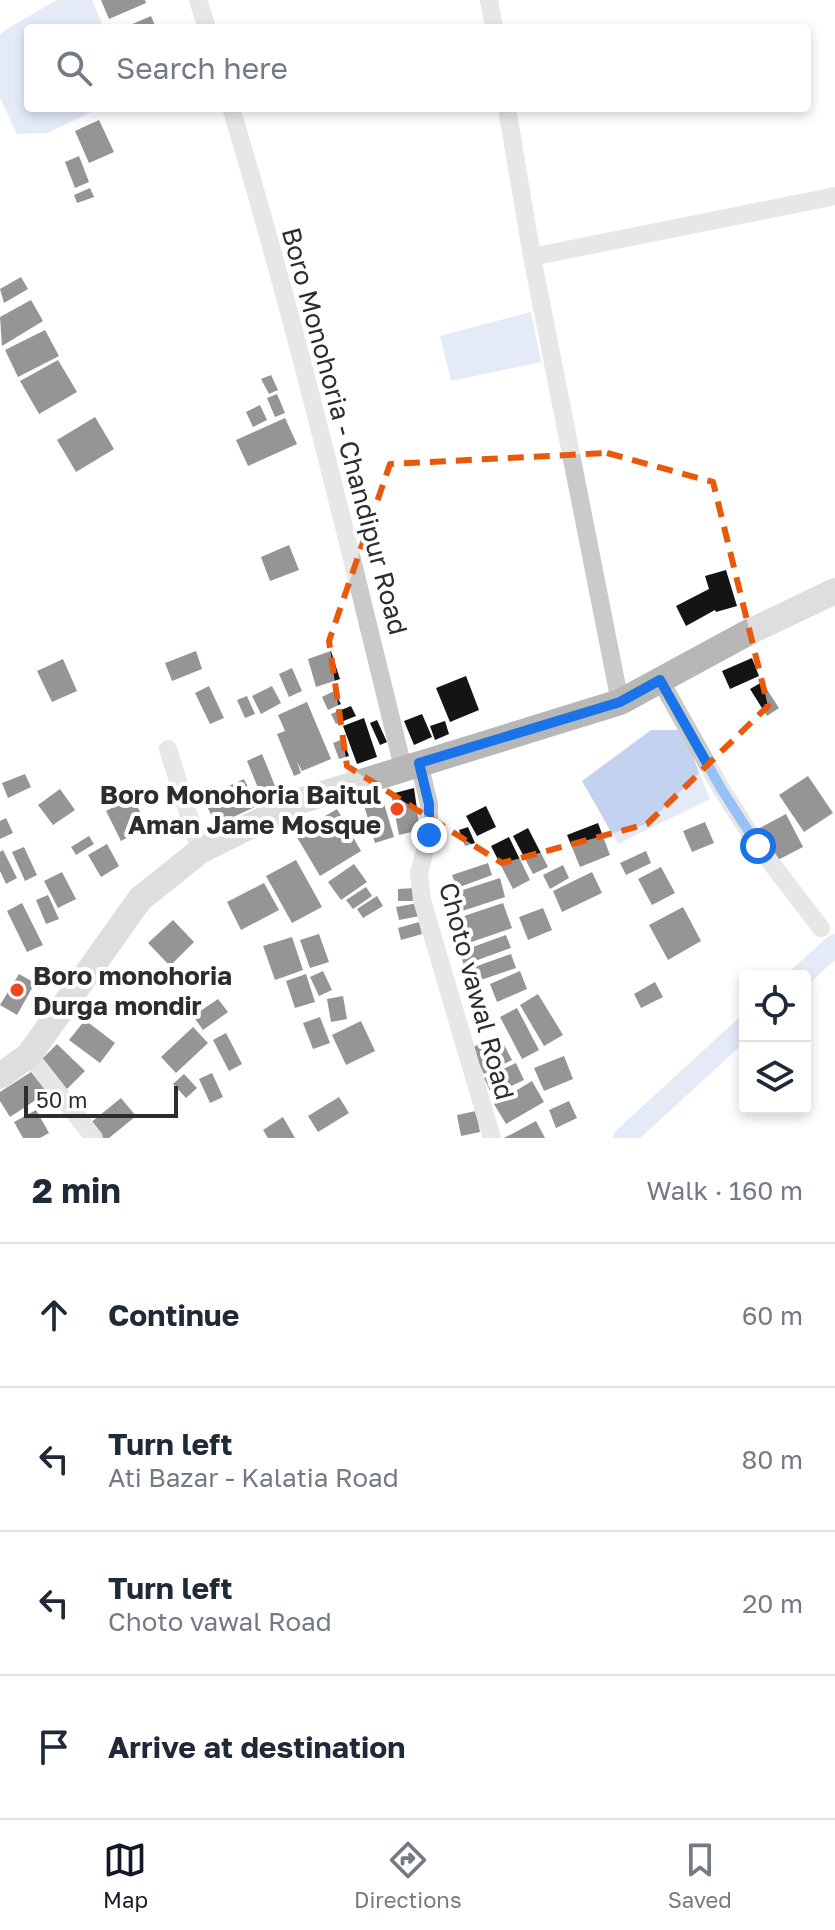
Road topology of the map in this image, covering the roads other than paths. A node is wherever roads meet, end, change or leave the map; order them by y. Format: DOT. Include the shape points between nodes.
graph roads {
  1 [pos="198,0"];
  2 [pos="489,0"];
  3 [pos="206,24"];
  4 [pos="493,24"];
  5 [pos="232,112"];
  6 [pos="508,112"];
  7 [pos="835,196"];
  8 [pos="532,257"];
  9 [pos="835,591"];
  10 [pos="660,680"];
  11 [pos="620,702"];
  12 [pos="168,749"];
  13 [pos="411,765"];
  14 [pos="200,851"];
  15 [pos="821,928"];
  16 [pos="29,1055"];
  17 [pos="0,1076"];
  18 [pos="94,1138"];
  19 [pos="492,1138"];
  1 -- 3 [label="street"];
  2 -- 4 [label="street"];
  5 -- 13 [label="street, Boro Monohoria - Chandipur Road"];
  6 -- 8 [label="street"];
  7 -- 8 [label="street"];
  8 -- 11 [label="street"];
  9 -- 10 [label="main road"];
  10 -- 11 [label="main road"];
  10 -- 15 [label="street" via="758,846"];
  11 -- 13 [label="main road"];
  12 -- 14 [label="street"];
  13 -- 14 [label="main road" via="300,801"];
  13 -- 19 [label="street, Choto vawal Road" via="429,804 429,835 419,873 422,900"];
  14 -- 16 [label="main road" via="140,899"];
  16 -- 17 [label="main road"];
  16 -- 18 [label="street"];
}
